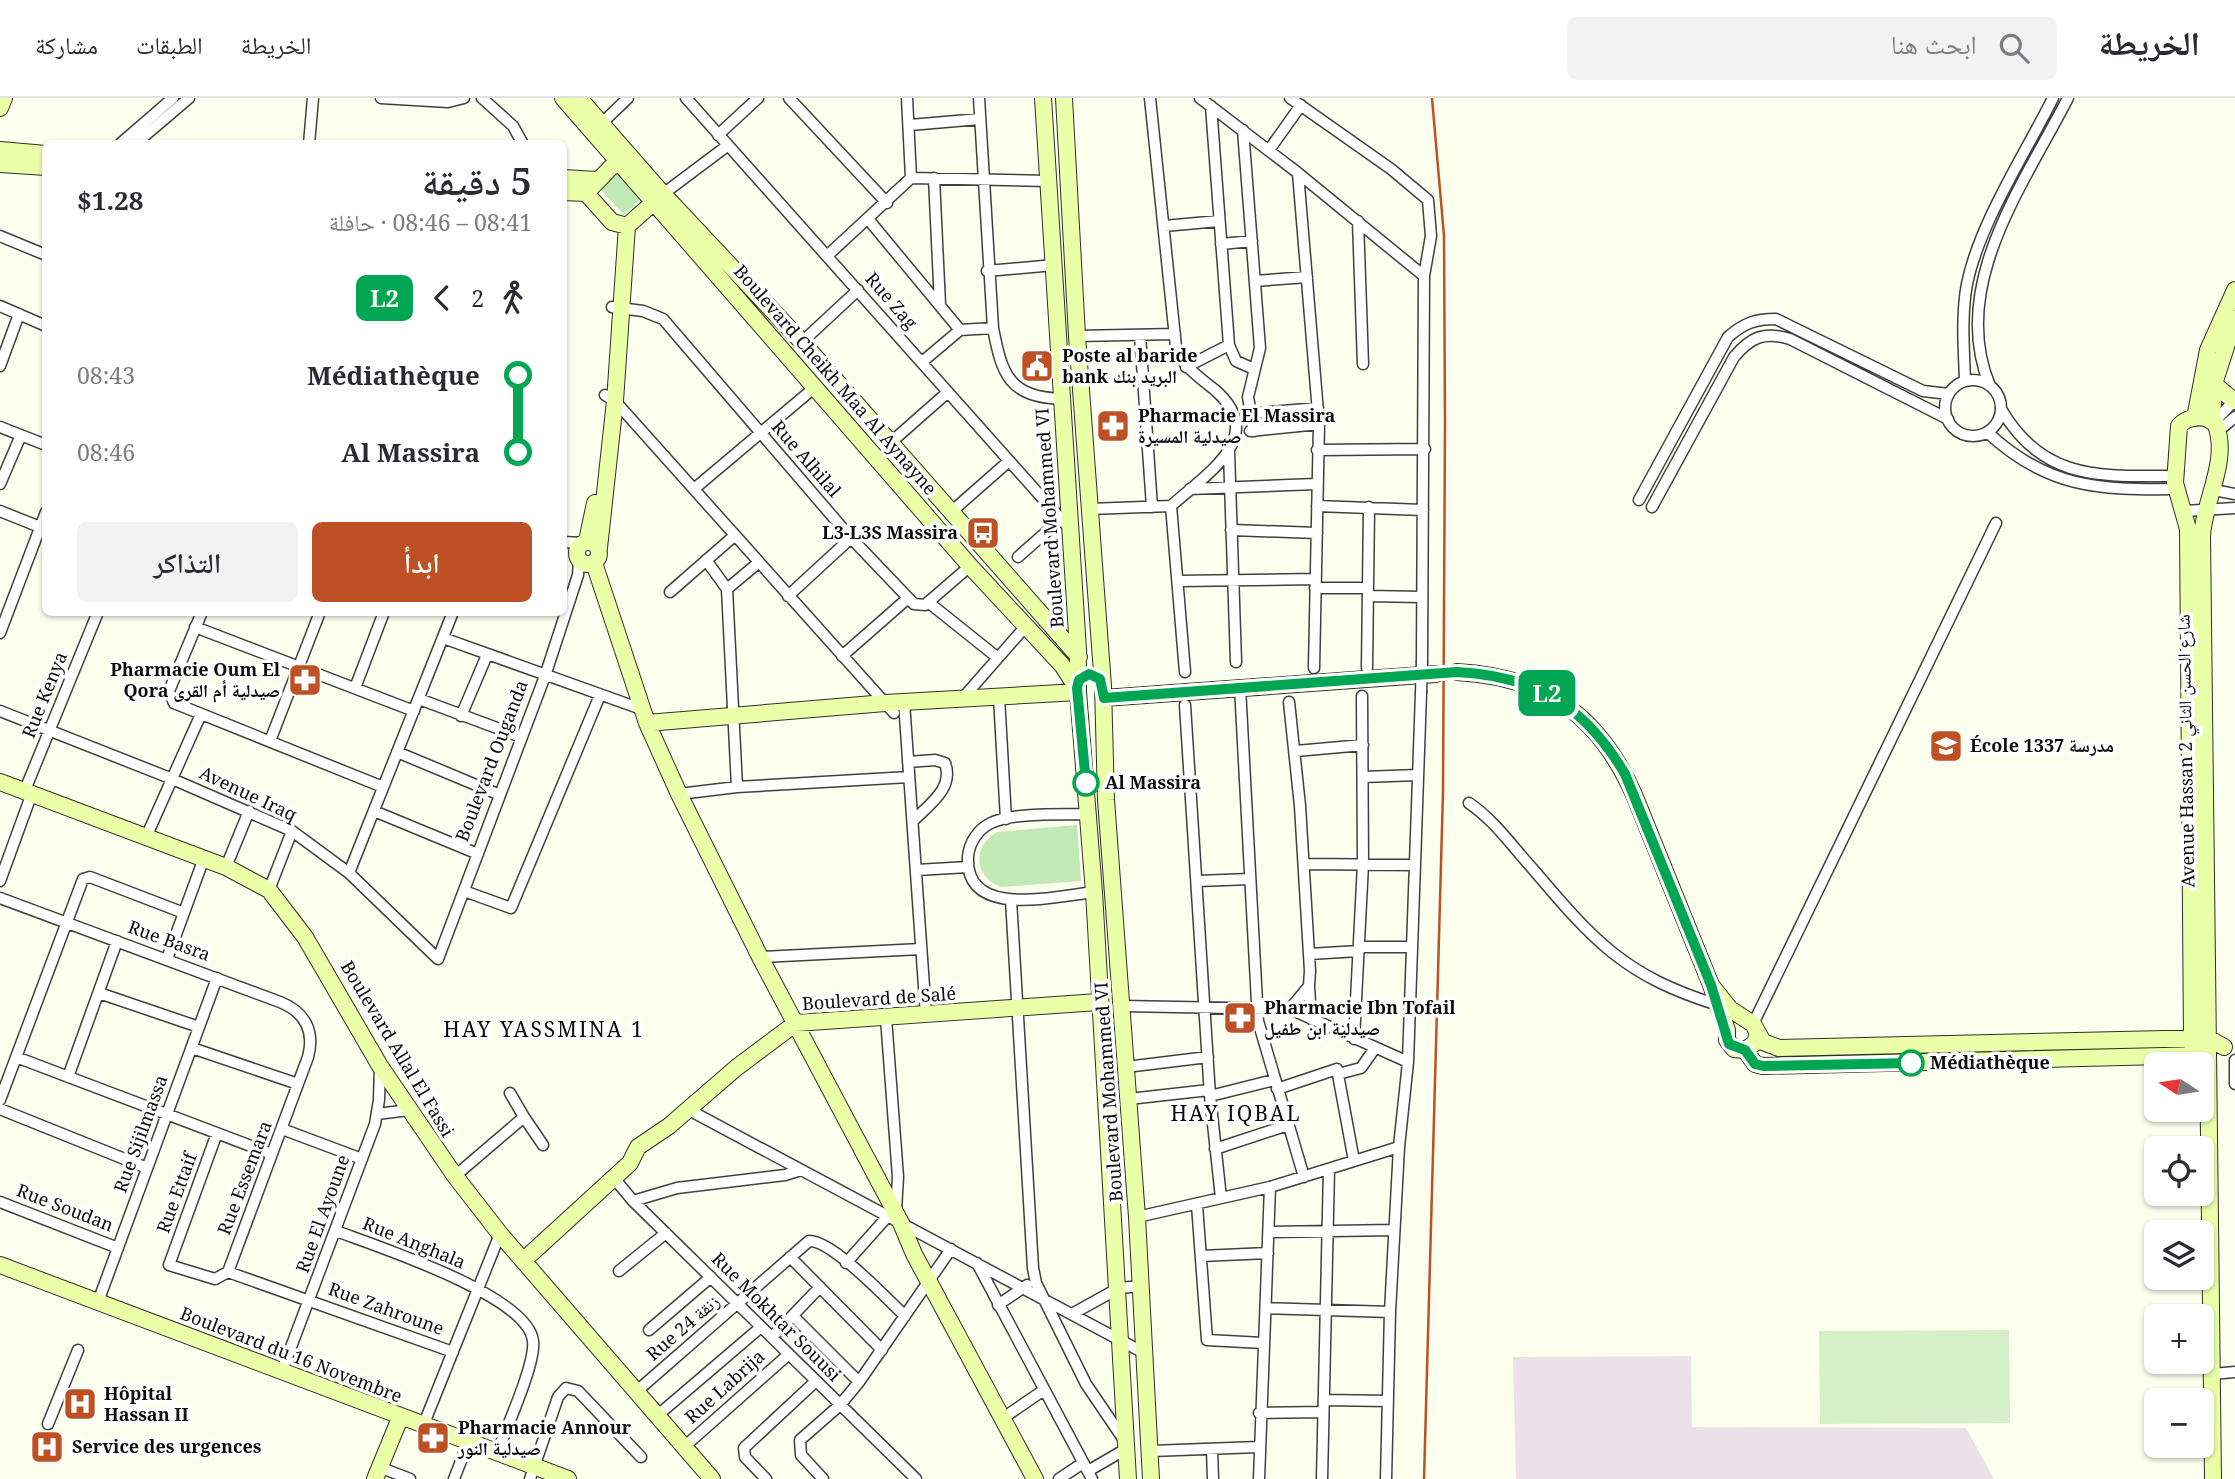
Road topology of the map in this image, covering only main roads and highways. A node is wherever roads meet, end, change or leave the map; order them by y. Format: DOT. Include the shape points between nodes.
graph roads {
  1 [pos="4,98"];
  2 [pos="562,98"];
  3 [pos="579,98"];
  4 [pos="1043,98"];
  5 [pos="1064,98"];
  6 [pos="0,108"];
  7 [pos="0,150"];
  8 [pos="42,154"];
  9 [pos="622,157"];
  10 [pos="0,164"];
  11 [pos="42,167"];
  12 [pos="567,179"];
  13 [pos="591,186"];
  14 [pos="1049,188"];
  15 [pos="567,191"];
  16 [pos="1069,195"];
  17 [pos="658,198"];
  18 [pos="626,224"];
  19 [pos="2235,290"];
  20 [pos="2235,319"];
  21 [pos="2214,384"];
  22 [pos="2235,406"];
  23 [pos="2195,418"];
  24 [pos="2215,424"];
  25 [pos="1085,451"];
  26 [pos="1065,453"];
  27 [pos="1091,548"];
  28 [pos="1072,549"];
  29 [pos="1078,656"];
  30 [pos="1457,672"];
  31 [pos="1436,674"];
  32 [pos="1101,690"];
  33 [pos="1078,694"];
  34 [pos="999,702"];
  35 [pos="897,708"];
  36 [pos="648,722"];
  37 [pos="0,782"];
  38 [pos="2198,851"];
  39 [pos="1711,985"];
  40 [pos="1098,1007"];
  41 [pos="1018,1014"];
  42 [pos="886,1021"];
  43 [pos="799,1027"];
  44 [pos="1751,1027"];
  45 [pos="1727,1030"];
  46 [pos="2200,1038"];
  47 [pos="1938,1044"];
  48 [pos="1799,1048"];
  49 [pos="1745,1050"];
  50 [pos="2231,1051"];
  51 [pos="2200,1052"];
  52 [pos="2144,1059"];
  53 [pos="1939,1062"];
  54 [pos="1799,1065"];
  55 [pos="2206,1122"];
  56 [pos="524,1260"];
  57 [pos="0,1265"];
  58 [pos="400,1418"];
  59 [pos="377,1473"];
  60 [pos="532,1473"];
  61 [pos="568,1479"];
  62 [pos="712,1479"];
  63 [pos="1035,1479"];
  64 [pos="1128,1479"];
  65 [pos="1152,1479"];
  66 [pos="2213,1479"];
  1 -- 6 [label="main road"];
  2 -- 9 [label="main road, Boulevard Cheikh Maa Al Aynayne"];
  3 -- 9 [label="main road, Boulevard Cheikh Maa Al Aynayne"];
  4 -- 14 [label="main road, Boulevard Mohammed VI"];
  5 -- 16 [label="main road, Boulevard Mohammed VI"];
  7 -- 8 [label="main road"];
  9 -- 13 [label="main road"];
  9 -- 17 [label="main road, Boulevard Cheikh Maa Al Aynayne"];
  10 -- 11 [label="main road"];
  12 -- 13 [label="main road"];
  13 -- 15 [label="main road"];
  13 -- 18 [label="main road"];
  14 -- 16 [label="main road"];
  14 -- 26 [label="main road, Boulevard Mohammed VI"];
  16 -- 25 [label="main road, Boulevard Mohammed VI"];
  17 -- 18 [label="main road"];
  17 -- 29 [label="main road, Boulevard Cheikh Maa Al Aynayne" via="802,342"];
  17 -- 33 [label="main road, Boulevard Cheikh Maa Al Aynayne" via="814,388 1062,665"];
  18 -- 36 [label="main road, Boulevard Ouganda" via="610,398 585,556"];
  19 -- 23 [label="main road, Avenue Hassan 2 شارع الحسن الثاني" via="2208,350"];
  20 -- 21 [label="main road, Avenue Hassan 2 شارع الحسن الثاني"];
  21 -- 22 [label="main road"];
  21 -- 24 [label="main road, Avenue Hassan 2 شارع الحسن الثاني"];
  23 -- 24 [label="main road"];
  23 -- 38 [label="main road, Avenue Hassan 2 شارع الحسن الثاني" via="2183,421 2177,432 2175,483 2188,538"];
  24 -- 38 [label="main road, Avenue Hassan 2 شارع الحسن الثاني" via="2214,489 2202,536"];
  25 -- 26 [label="main road"];
  25 -- 27 [label="main road, Boulevard Mohammed VI"];
  26 -- 28 [label="main road, Boulevard Mohammed VI" via="1065,523"];
  27 -- 28 [label="main road"];
  27 -- 32 [label="main road, Boulevard Mohammed VI"];
  28 -- 29 [label="main road, Boulevard Mohammed VI"];
  29 -- 32 [label="main road, Boulevard Cheikh Maa Al Aynayne"];
  29 -- 33 [label="main road, Boulevard Mohammed VI"];
  30 -- 39 [label="main road" via="1484,673 1535,687 1578,713 1596,731 1625,774"];
  31 -- 32 [label="main road" via="1240,687"];
  32 -- 33 [label="main road" via="1085,675"];
  32 -- 33 [label="main road" via="1092,713"];
  32 -- 65 [label="main road, Boulevard Mohammed VI"];
  33 -- 34 [label="main road"];
  33 -- 40 [label="main road, Boulevard Mohammed VI"];
  34 -- 35 [label="main road"];
  34 -- 35 [label="main road" via="962,699"];
  35 -- 36 [label="main road"];
  36 -- 43 [label="main road" via="679,794"];
  37 -- 56 [label="main road, Boulevard Allal El Fassi" via="147,835 270,890 305,937 408,1110"];
  38 -- 46 [label="main road, Avenue Hassan 2 شارع الحسن الثاني"];
  39 -- 44 [label="main road"];
  39 -- 45 [label="main road"];
  40 -- 41 [label="main road, Boulevard de Salé"];
  40 -- 64 [label="main road, Boulevard Mohammed VI" via="1123,1343"];
  41 -- 42 [label="main road, Boulevard de Salé"];
  41 -- 42 [label="main road, Boulevard de Salé" via="926,1015"];
  42 -- 43 [label="main road, Boulevard de Salé"];
  43 -- 56 [label="main road, Boulevard de Salé" via="736,1068 694,1112 638,1147 630,1163"];
  43 -- 63 [label="main road" via="928,1282"];
  44 -- 45 [label="main road" via="1730,1025"];
  44 -- 48 [label="main road" via="1771,1046"];
  44 -- 49 [label="main road" via="1755,1043"];
  45 -- 49 [label="main road" via="1729,1044"];
  46 -- 47 [label="main road"];
  46 -- 50 [label="main road"];
  46 -- 51 [label="main road, Avenue Hassan 2 شارع الحسن الثاني"];
  47 -- 48 [label="main road"];
  47 -- 53 [label="main road"];
  48 -- 54 [label="main road"];
  49 -- 54 [label="main road" via="1755,1064"];
  52 -- 53 [label="main road"];
  53 -- 54 [label="main road"];
  55 -- 66 [label="main road, Avenue Hassan 2 شارع الحسن الثاني"];
  56 -- 62 [label="main road, Boulevard Allal El Fassi"];
  57 -- 58 [label="main road, Boulevard du 16 Novembre"];
  58 -- 59 [label="main road"];
  58 -- 60 [label="main road, Boulevard du 16 Novembre" via="497,1453"];
  60 -- 61 [label="main road, Boulevard du 16 Novembre"];
}
